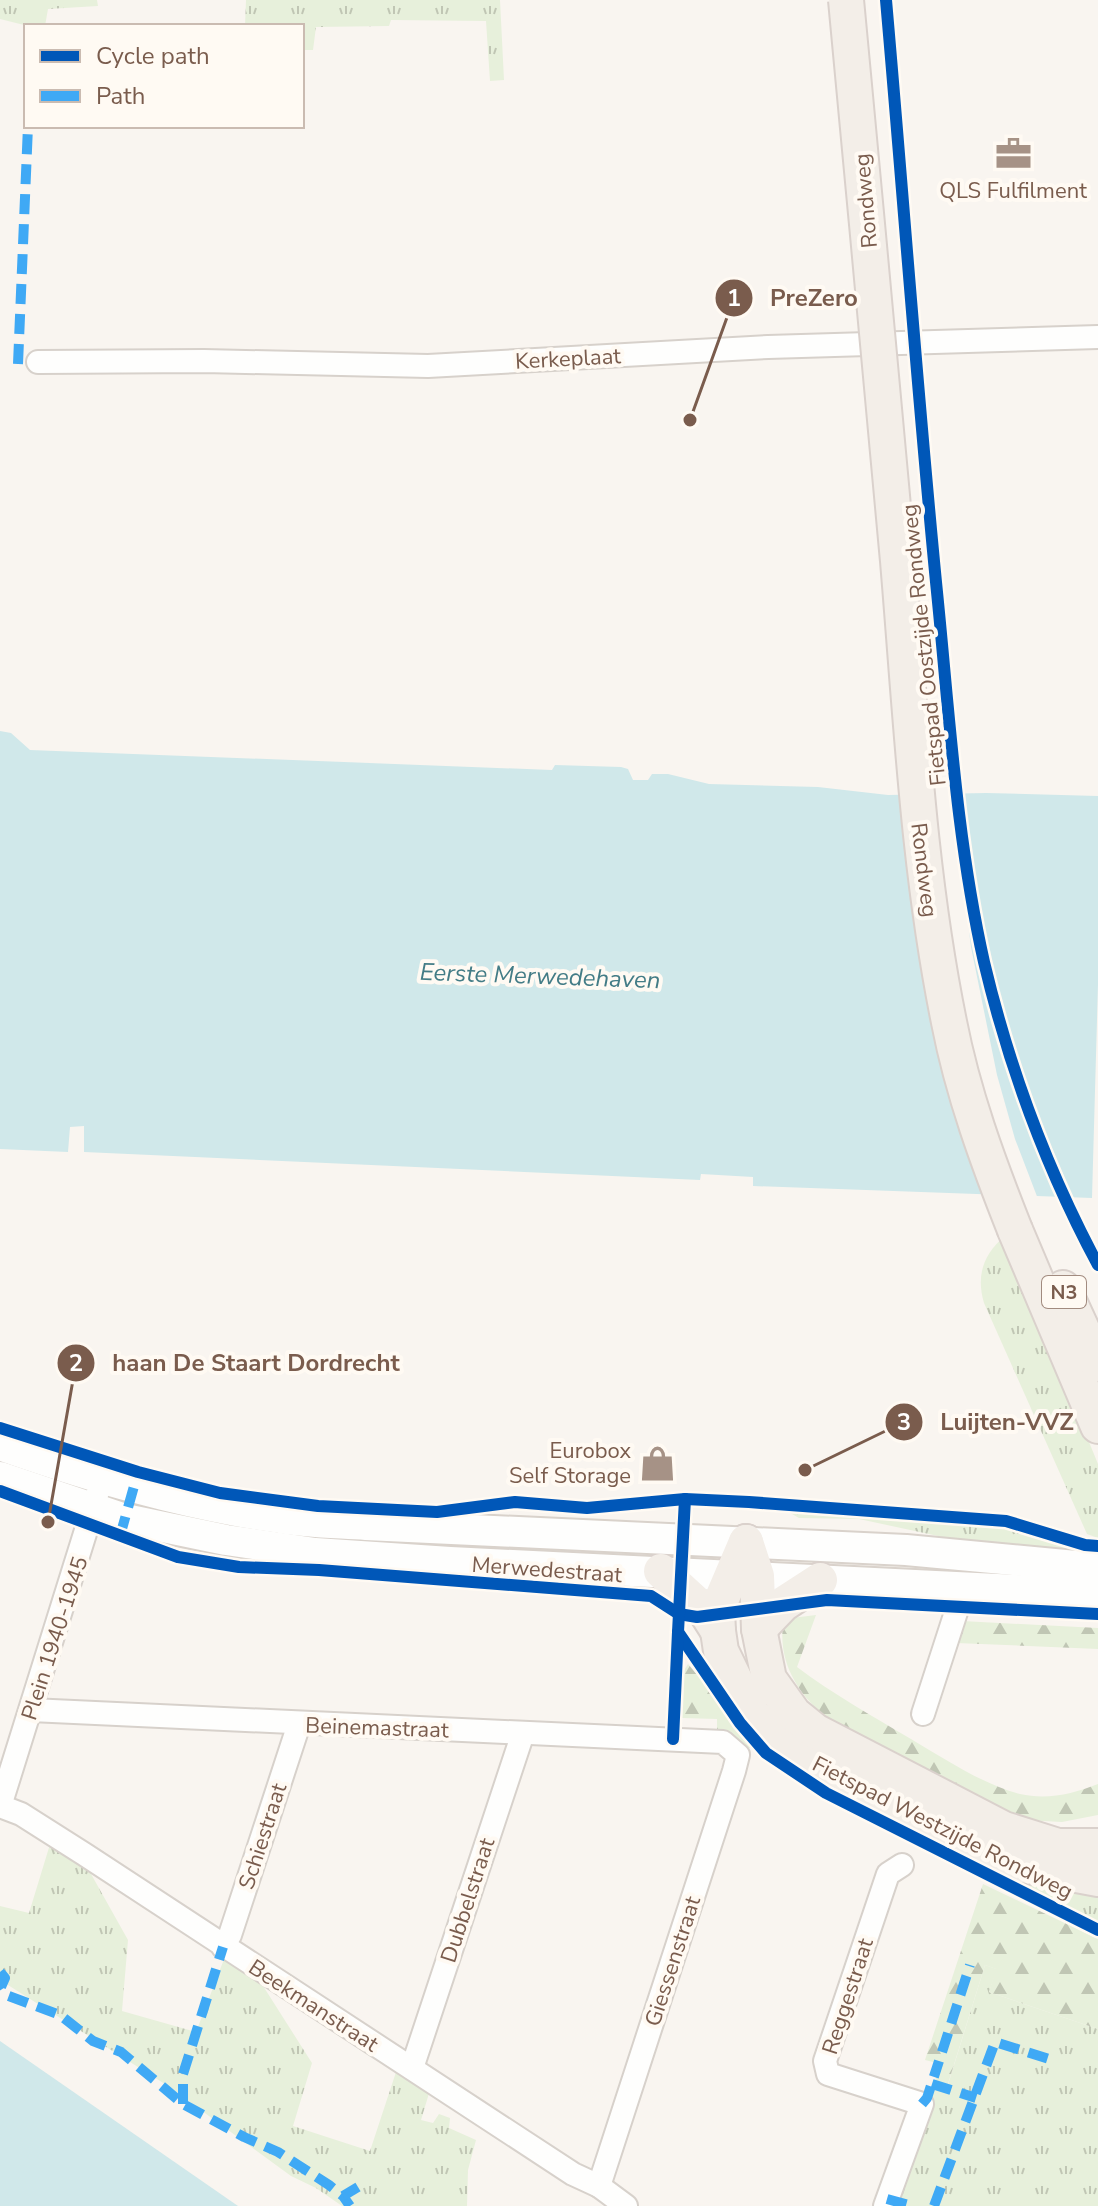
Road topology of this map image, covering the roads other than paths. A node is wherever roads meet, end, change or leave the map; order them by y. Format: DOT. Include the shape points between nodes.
graph roads {
  1 [pos="846,0"];
  2 [pos="869,0"];
  3 [pos="1098,337"];
  4 [pos="38,362"];
  5 [pos="1025,1226"];
  6 [pos="1098,1364"];
  7 [pos="1098,1426"];
  8 [pos="0,1445"];
  9 [pos="0,1477"];
  10 [pos="101,1478"];
  11 [pos="94,1509"];
  12 [pos="318,1514"];
  13 [pos="746,1542"];
  14 [pos="315,1553"];
  15 [pos="1098,1568"];
  16 [pos="661,1571"];
  17 [pos="744,1575"];
  18 [pos="820,1580"];
  19 [pos="960,1587"];
  20 [pos="1098,1594"];
  21 [pos="759,1629"];
  22 [pos="718,1631"];
  23 [pos="31,1710"];
  24 [pos="923,1714"];
  25 [pos="299,1724"];
  26 [pos="523,1733"];
  27 [pos="723,1742"];
  28 [pos="9,1746"];
  29 [pos="0,1806"];
  30 [pos="1098,1846"];
  31 [pos="902,1865"];
  32 [pos="1098,1879"];
  33 [pos="223,1947"];
  34 [pos="412,2068"];
  35 [pos="599,2186"];
  36 [pos="626,2206"];
  37 [pos="885,2206"];
  1 -- 5 [label="main road, Rondweg / N3, bridge" via="914,783 936,952 970,1109"];
  2 -- 5 [label="main road, Rondweg / N3" via="936,784 972,1024"];
  3 -- 4 [label="street, Kerkeplaat" via="799,345 428,366"];
  5 -- 6 [label="main road, Rondweg / N3"];
  5 -- 7 [label="main road, Rondweg / N3"];
  8 -- 10 [label="main road, Merwedestraat"];
  9 -- 11 [label="main road, Merwedestraat"];
  10 -- 11 [label="street"];
  10 -- 12 [label="main road, Merwedestraat" via="281,1519"];
  11 -- 14 [label="main road, Merwedestraat" via="212,1537"];
  11 -- 23 [label="street, Plein 1940-1945"];
  12 -- 13 [label="main road, Merwedestraat"];
  12 -- 14 [label="street"];
  13 -- 15 [label="main road, Merwedestraat"];
  13 -- 17 [label="main road"];
  14 -- 16 [label="main road, Merwedestraat"];
  16 -- 17 [label="main road, Merwedestraat"];
  16 -- 22 [label="main road" via="706,1612"];
  17 -- 18 [label="main road, Merwedestraat"];
  17 -- 21 [label="main road"];
  17 -- 22 [label="main road" via="717,1610"];
  18 -- 19 [label="main road, Merwedestraat"];
  18 -- 21 [label="main road" via="783,1604"];
  19 -- 20 [label="main road, Merwedestraat"];
  19 -- 24 [label="street"];
  21 -- 30 [label="main road" via="774,1689 815,1731 1004,1829 1058,1846"];
  22 -- 32 [label="main road" via="721,1651 753,1715 804,1757 1023,1865"];
  23 -- 25 [label="street, Beinemastraat"];
  23 -- 28 [label="street, Plein 1940-1945"];
  25 -- 26 [label="street, Beinemastraat"];
  25 -- 33 [label="street, Schiestraat"];
  26 -- 27 [label="street, Beinemastraat"];
  26 -- 34 [label="street, Dubbelstraat"];
  27 -- 35 [label="street, Giessenstraat" via="738,1755 734,1771"];
  28 -- 29 [label="street, Beekmanstraat"];
  29 -- 33 [label="street, Beekmanstraat" via="21,1814"];
  31 -- 37 [label="street, Reggestraat" via="888,1874 825,2061 828,2074 922,2104"];
  33 -- 34 [label="street, Beekmanstraat"];
  34 -- 35 [label="street, Beekmanstraat"];
  35 -- 36 [label="street, Beekmanstraat"];
}
